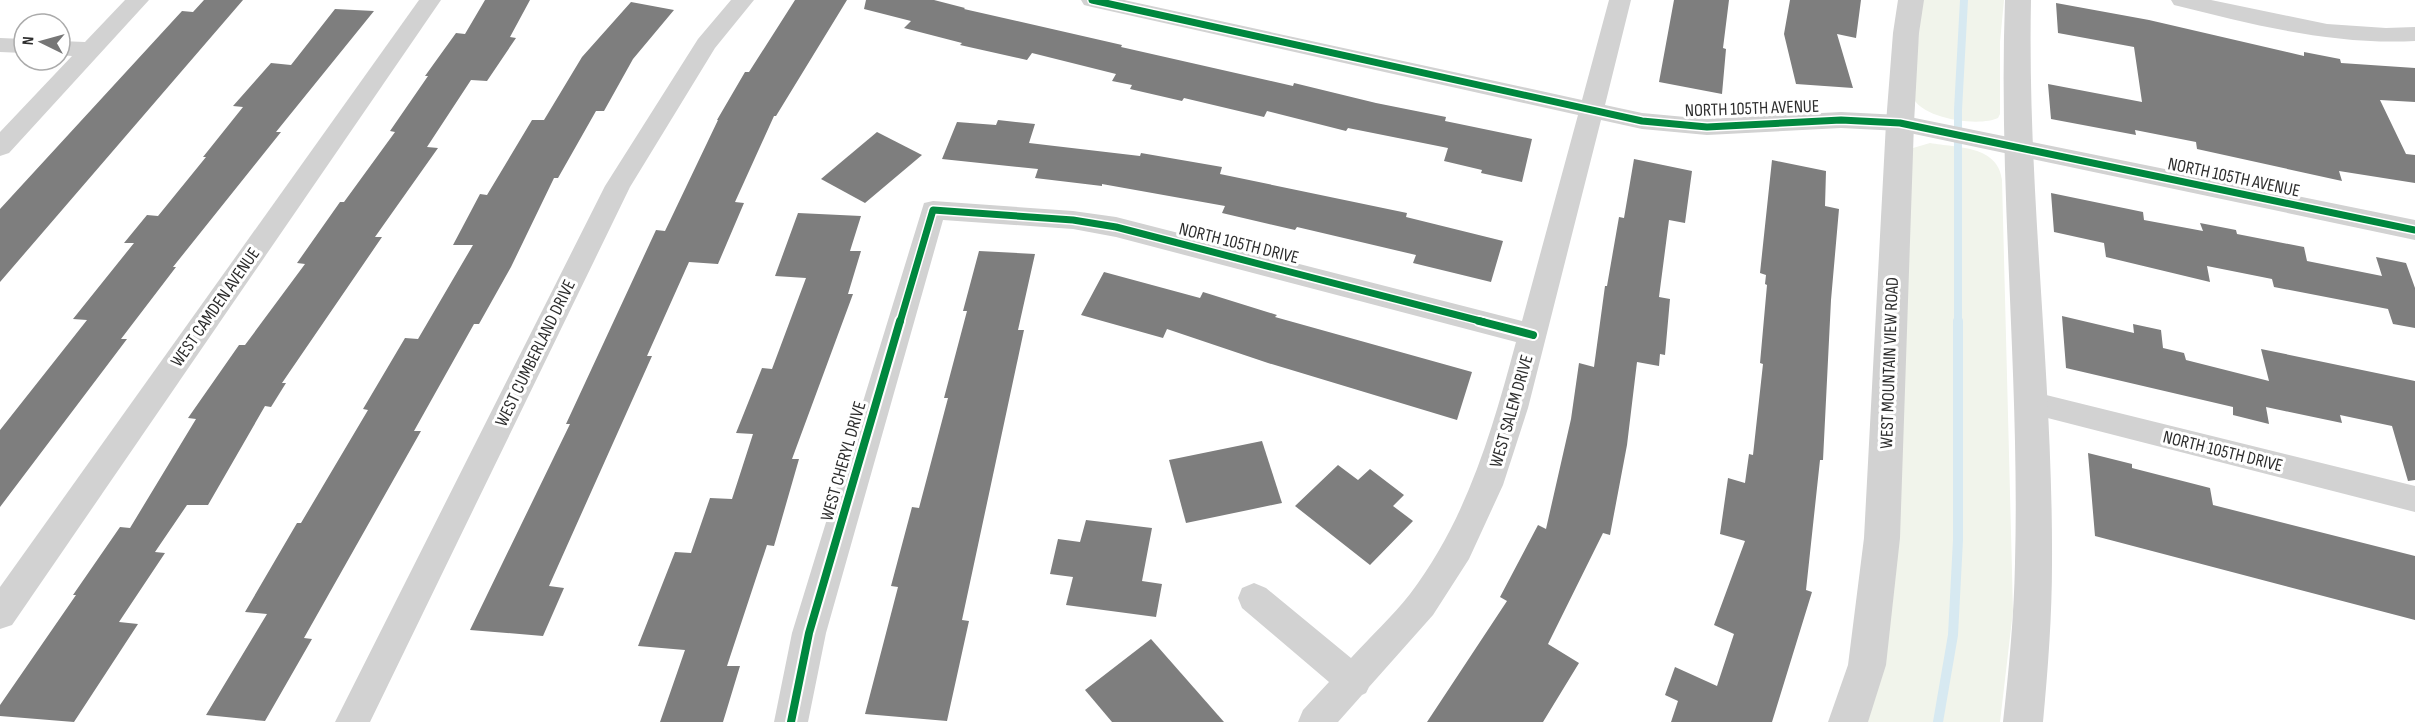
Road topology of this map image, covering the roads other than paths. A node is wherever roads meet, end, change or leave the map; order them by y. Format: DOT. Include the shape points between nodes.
graph roads {
  1 [pos="138,0"];
  2 [pos="430,0"];
  3 [pos="743,0"];
  4 [pos="1092,0"];
  5 [pos="1620,0"];
  6 [pos="1911,0"];
  7 [pos="2018,0"];
  8 [pos="2182,0"];
  9 [pos="2415,34"];
  10 [pos="72,49"];
  11 [pos="92,50"];
  12 [pos="1590,111"];
  13 [pos="1900,123"];
  14 [pos="2016,146"];
  15 [pos="0,147"];
  16 [pos="933,210"];
  17 [pos="2415,230"];
  18 [pos="1533,335"];
  19 [pos="2030,403"];
  20 [pos="2415,499"];
  21 [pos="1254,598"];
  22 [pos="0,614"];
  23 [pos="1354,682"];
  24 [pos="352,722"];
  25 [pos="791,722"];
  26 [pos="1315,722"];
  27 [pos="1848,722"];
  28 [pos="2023,722"];
  1 -- 11 [label="street"];
  2 -- 22 [label="street, WEST CAMDEN AVENUE"];
  3 -- 24 [label="street, WEST CUMBERLAND DRIVE" via="706,44 618,186"];
  4 -- 12 [label="street, NORTH 105TH AVENUE"];
  5 -- 12 [label="street, WEST SALEM DRIVE"];
  6 -- 13 [label="street, WEST MOUNTAIN VIEW ROAD"];
  7 -- 14 [label="street"];
  8 -- 9 [label="street" via="2302,27 2355,34"];
  10 -- 11 [label="street"];
  11 -- 15 [label="street"];
  12 -- 13 [label="street, NORTH 105TH AVENUE" via="1707,127 1841,120"];
  12 -- 18 [label="street, WEST SALEM DRIVE"];
  13 -- 14 [label="street, NORTH 105TH AVENUE"];
  13 -- 27 [label="street, WEST MOUNTAIN VIEW ROAD" via="1882,538 1867,665"];
  14 -- 17 [label="street, NORTH 105TH AVENUE"];
  14 -- 19 [label="street"];
  16 -- 18 [label="street, NORTH 105TH DRIVE" via="1116,227"];
  16 -- 25 [label="street, WEST CHERYL DRIVE" via="813,622"];
  18 -- 23 [label="street, WEST SALEM DRIVE" via="1488,485 1458,549 1421,605"];
  19 -- 20 [label="street, NORTH 105TH DRIVE"];
  19 -- 28 [label="street" via="2034,561"];
  21 -- 23 [label="street"];
  23 -- 26 [label="street, WEST SALEM DRIVE"];
}
